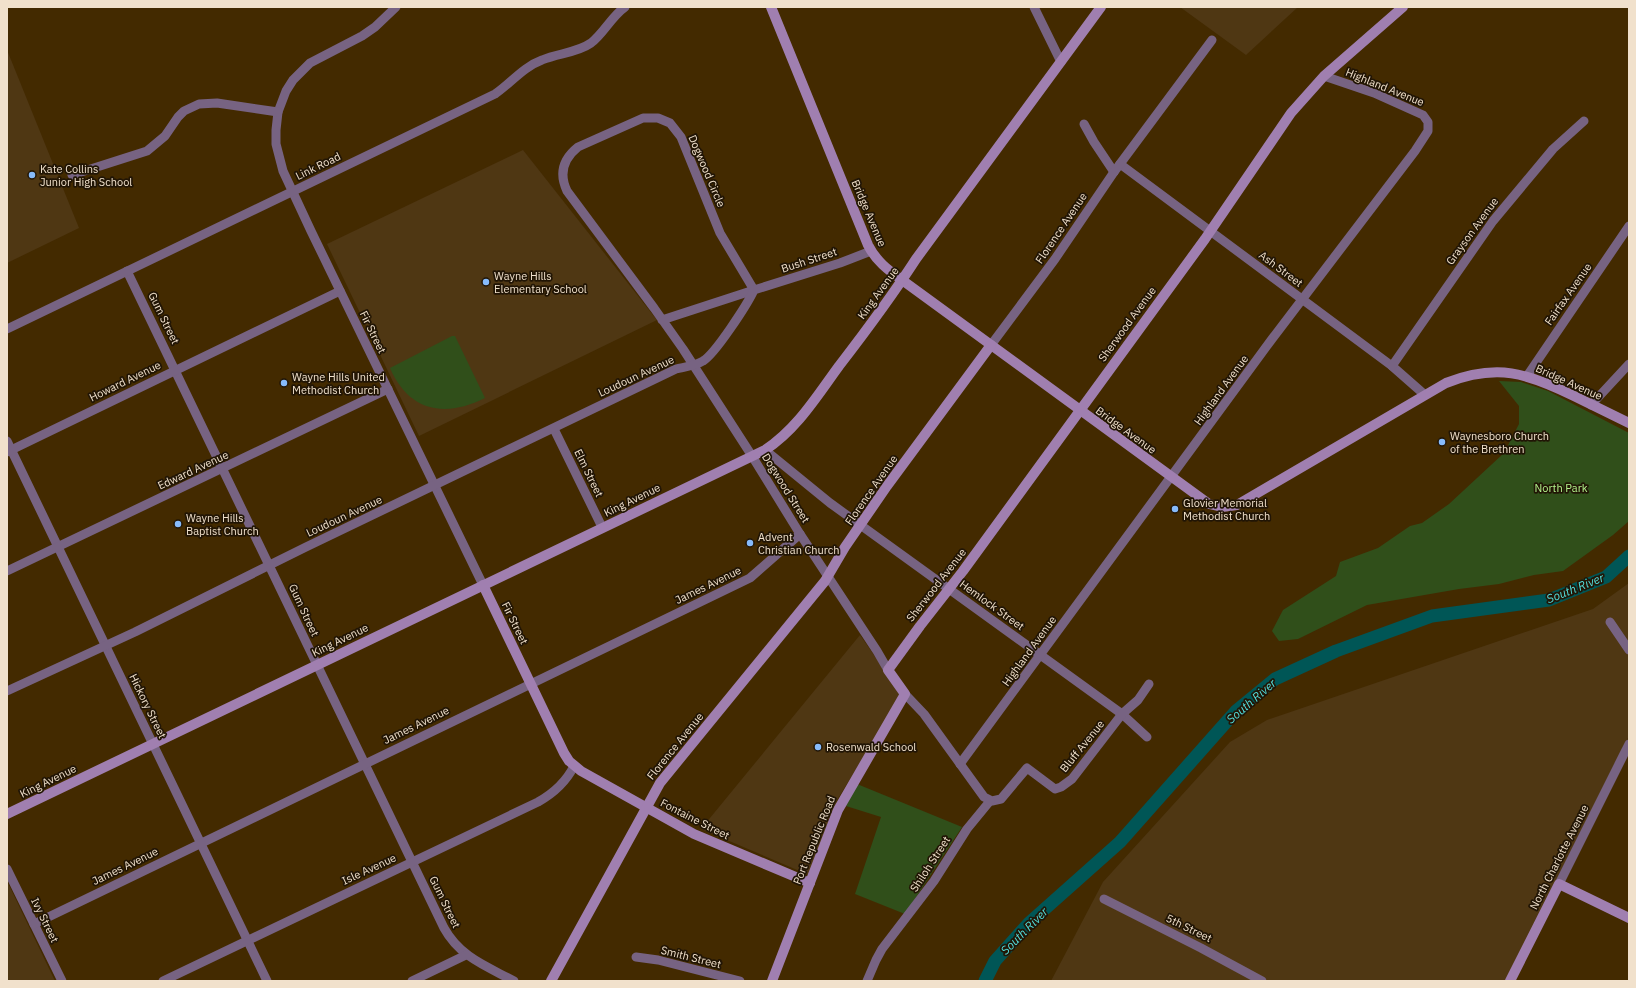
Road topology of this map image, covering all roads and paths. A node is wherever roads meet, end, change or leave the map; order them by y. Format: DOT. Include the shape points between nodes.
graph roads {
  1 [pos="396,7"];
  2 [pos="625,7"];
  3 [pos="771,7"];
  4 [pos="1034,7"];
  5 [pos="1101,7"];
  6 [pos="1403,7"];
  7 [pos="1212,40"];
  8 [pos="1061,62"];
  9 [pos="1324,76"];
  10 [pos="278,112"];
  11 [pos="1584,121"];
  12 [pos="1084,124"];
  13 [pos="1117,168"];
  14 [pos="72,175"];
  15 [pos="293,192"];
  16 [pos="1629,226"];
  17 [pos="1210,232"];
  18 [pos="871,251"];
  19 [pos="128,271"];
  20 [pos="902,280"];
  21 [pos="754,290"];
  22 [pos="340,291"];
  23 [pos="1302,300"];
  24 [pos="662,320"];
  25 [pos="7,329"];
  26 [pos="991,345"];
  27 [pos="1629,364"];
  28 [pos="692,365"];
  29 [pos="1392,366"];
  30 [pos="176,370"];
  31 [pos="1527,376"];
  32 [pos="388,389"];
  33 [pos="1425,395"];
  34 [pos="1591,404"];
  35 [pos="1079,410"];
  36 [pos="1629,423"];
  37 [pos="554,428"];
  38 [pos="8,448"];
  39 [pos="765,450"];
  40 [pos="752,456"];
  41 [pos="222,469"];
  42 [pos="1171,477"];
  43 [pos="435,486"];
  44 [pos="861,525"];
  45 [pos="602,527"];
  46 [pos="800,534"];
  47 [pos="58,547"];
  48 [pos="270,566"];
  49 [pos="7,571"];
  50 [pos="828,576"];
  51 [pos="483,585"];
  52 [pos="948,589"];
  53 [pos="1610,622"];
  54 [pos="106,646"];
  55 [pos="1629,650"];
  56 [pos="1040,655"];
  57 [pos="317,665"];
  58 [pos="888,670"];
  59 [pos="530,684"];
  60 [pos="1149,684"];
  61 [pos="7,691"];
  62 [pos="905,694"];
  63 [pos="1122,714"];
  64 [pos="1147,737"];
  65 [pos="153,744"];
  66 [pos="1629,744"];
  67 [pos="364,764"];
  68 [pos="960,764"];
  69 [pos="574,766"];
  70 [pos="990,801"];
  71 [pos="645,807"];
  72 [pos="7,814"];
  73 [pos="199,843"];
  74 [pos="412,862"];
  75 [pos="7,869"];
  76 [pos="810,883"];
  77 [pos="1559,884"];
  78 [pos="1104,899"];
  79 [pos="1629,918"];
  80 [pos="34,924"];
  81 [pos="247,940"];
  82 [pos="466,955"];
  83 [pos="636,957"];
  84 [pos="62,981"];
  85 [pos="163,981"];
  86 [pos="267,981"];
  87 [pos="412,981"];
  88 [pos="514,981"];
  89 [pos="550,981"];
  90 [pos="740,981"];
  91 [pos="772,981"];
  92 [pos="867,981"];
  93 [pos="1262,981"];
  94 [pos="1510,981"];
  1 -- 10 [label="street, Fir Street" via="362,36 322,56 302,70 286,91"];
  2 -- 15 [label="street, Link Road" via="583,48 531,65 495,94"];
  3 -- 18 [label="street, Bridge Avenue"];
  4 -- 8 [label="street"];
  5 -- 8 [label="street, King Avenue"];
  6 -- 9 [label="street, Sherwood Avenue"];
  7 -- 13 [label="street, Florence Avenue"];
  8 -- 20 [label="street, King Avenue"];
  9 -- 17 [label="street, Sherwood Avenue" via="1291,113"];
  9 -- 23 [label="street, Highland Avenue" via="1411,108 1426,118 1429,126 1415,151"];
  10 -- 14 [label="street" via="199,104 184,111 165,136 147,151"];
  10 -- 15 [label="street, Fir Street" via="277,150"];
  11 -- 29 [label="street, Grayson Avenue" via="1553,149 1493,221"];
  12 -- 13 [label="street, Ash Street" via="1094,142"];
  13 -- 17 [label="street, Ash Street"];
  13 -- 26 [label="street, Florence Avenue" via="1055,259"];
  15 -- 19 [label="street, Link Road"];
  15 -- 22 [label="street, Fir Street"];
  16 -- 31 [label="street, Fairfax Avenue"];
  17 -- 23 [label="street, Ash Street"];
  17 -- 35 [label="street, Sherwood Avenue"];
  18 -- 20 [label="street, Bridge Avenue" via="881,264"];
  18 -- 21 [label="street, Bush Street"];
  19 -- 25 [label="street, Link Road"];
  19 -- 30 [label="street, Gum Street"];
  20 -- 26 [label="street, Bridge Avenue"];
  20 -- 39 [label="street, King Avenue" via="793,427"];
  21 -- 24 [label="street, Bush Street"];
  21 -- 24 [label="street, Dogwood Circle" via="720,233 676,130 665,120 643,118 578,147 564,165 562,176 567,191"];
  21 -- 28 [label="street" via="747,304 710,355 702,362"];
  22 -- 30 [label="street, Howard Avenue"];
  22 -- 32 [label="street, Fir Street"];
  23 -- 29 [label="street, Ash Street"];
  23 -- 42 [label="street, Highland Avenue"];
  24 -- 28 [label="street, Dogwood Street"];
  26 -- 35 [label="street, Bridge Avenue"];
  26 -- 44 [label="street, Florence Avenue"];
  27 -- 34 [label="street"];
  28 -- 37 [label="street, Loudoun Avenue" via="676,370"];
  28 -- 40 [label="street, Dogwood Street"];
  29 -- 33 [label="street, Ash Street"];
  30 -- 38 [label="street, Howard Avenue"];
  30 -- 41 [label="street, Gum Street"];
  31 -- 33 [label="street, Bridge Avenue" via="1501,372 1473,374 1446,383"];
  31 -- 34 [label="street, Bridge Avenue"];
  32 -- 41 [label="street, Edward Avenue"];
  32 -- 43 [label="street, Fir Street"];
  33 -- 42 [label="street, Bridge Avenue" via="1237,505 1222,507 1209,504"];
  34 -- 36 [label="street, Bridge Avenue"];
  35 -- 42 [label="street, Bridge Avenue"];
  35 -- 52 [label="street, Sherwood Avenue"];
  37 -- 43 [label="street, Loudoun Avenue"];
  37 -- 45 [label="street, Elm Street"];
  38 -- 47 [label="street, Hickory Street"];
  39 -- 40 [label="street, King Avenue"];
  39 -- 44 [label="street, Hemlock Street"];
  40 -- 45 [label="street, King Avenue"];
  40 -- 46 [label="street, Dogwood Street"];
  41 -- 47 [label="street, Edward Avenue"];
  41 -- 48 [label="street, Gum Street"];
  42 -- 56 [label="street, Highland Avenue"];
  43 -- 48 [label="street, Loudoun Avenue"];
  43 -- 51 [label="street, Fir Street"];
  44 -- 50 [label="street, Florence Avenue"];
  44 -- 52 [label="street, Hemlock Street"];
  45 -- 51 [label="street, King Avenue"];
  46 -- 50 [label="street, Dogwood Street"];
  46 -- 59 [label="street, James Avenue" via="750,578"];
  47 -- 49 [label="street, Edward Avenue"];
  47 -- 54 [label="street, Hickory Street"];
  48 -- 54 [label="street, Loudoun Avenue"];
  48 -- 57 [label="street, Gum Street"];
  50 -- 58 [label="street, Dogwood Street"];
  50 -- 71 [label="street, Florence Avenue" via="660,783"];
  51 -- 57 [label="street, King Avenue"];
  51 -- 59 [label="street, Fir Street"];
  52 -- 56 [label="street, Hemlock Street"];
  52 -- 58 [label="street, Sherwood Avenue"];
  53 -- 55 [label="street"];
  54 -- 61 [label="street, Loudoun Avenue"];
  54 -- 65 [label="street, Hickory Street"];
  56 -- 63 [label="street, Hemlock Street"];
  56 -- 68 [label="street, Highland Avenue"];
  57 -- 65 [label="street, King Avenue"];
  57 -- 67 [label="street, Gum Street"];
  58 -- 62 [label="street, Dogwood Street"];
  59 -- 67 [label="street, James Avenue"];
  59 -- 69 [label="street, Fir Street" via="564,753"];
  60 -- 63 [label="street, Bluff Avenue" via="1138,700"];
  62 -- 68 [label="street, Dogwood Street" via="924,714"];
  62 -- 76 [label="street, Port Republic Road" via="838,810"];
  63 -- 64 [label="street, Hemlock Street"];
  63 -- 70 [label="street, Bluff Avenue" via="1072,779 1061,787 1055,789 1026,768 1001,799"];
  65 -- 72 [label="street, King Avenue"];
  65 -- 73 [label="street, Hickory Street"];
  66 -- 77 [label="street, North Charlotte Avenue"];
  67 -- 73 [label="street, James Avenue"];
  67 -- 74 [label="street, Gum Street"];
  68 -- 70 [label="street" via="984,797"];
  69 -- 71 [label="street, Fontaine Street"];
  69 -- 74 [label="street, Isle Avenue" via="564,782 548,796"];
  70 -- 92 [label="street, Shiloh Street" via="966,829 934,881 882,950"];
  71 -- 76 [label="street, Fontaine Street" via="700,837"];
  71 -- 89 [label="street, Florence Avenue"];
  73 -- 80 [label="street, James Avenue"];
  73 -- 81 [label="street, Hickory Street"];
  74 -- 81 [label="street, Isle Avenue"];
  74 -- 82 [label="street, Gum Street" via="448,935"];
  75 -- 80 [label="street, Ivy Street"];
  76 -- 91 [label="street, Port Republic Road"];
  77 -- 79 [label="street"];
  77 -- 94 [label="street, North Charlotte Avenue"];
  78 -- 93 [label="street, 5th Street"];
  80 -- 84 [label="street, Ivy Street"];
  81 -- 85 [label="street, Isle Avenue"];
  81 -- 86 [label="street, Hickory Street"];
  82 -- 87 [label="street"];
  82 -- 88 [label="street, Gum Street"];
  83 -- 90 [label="street, Smith Street"];
}
